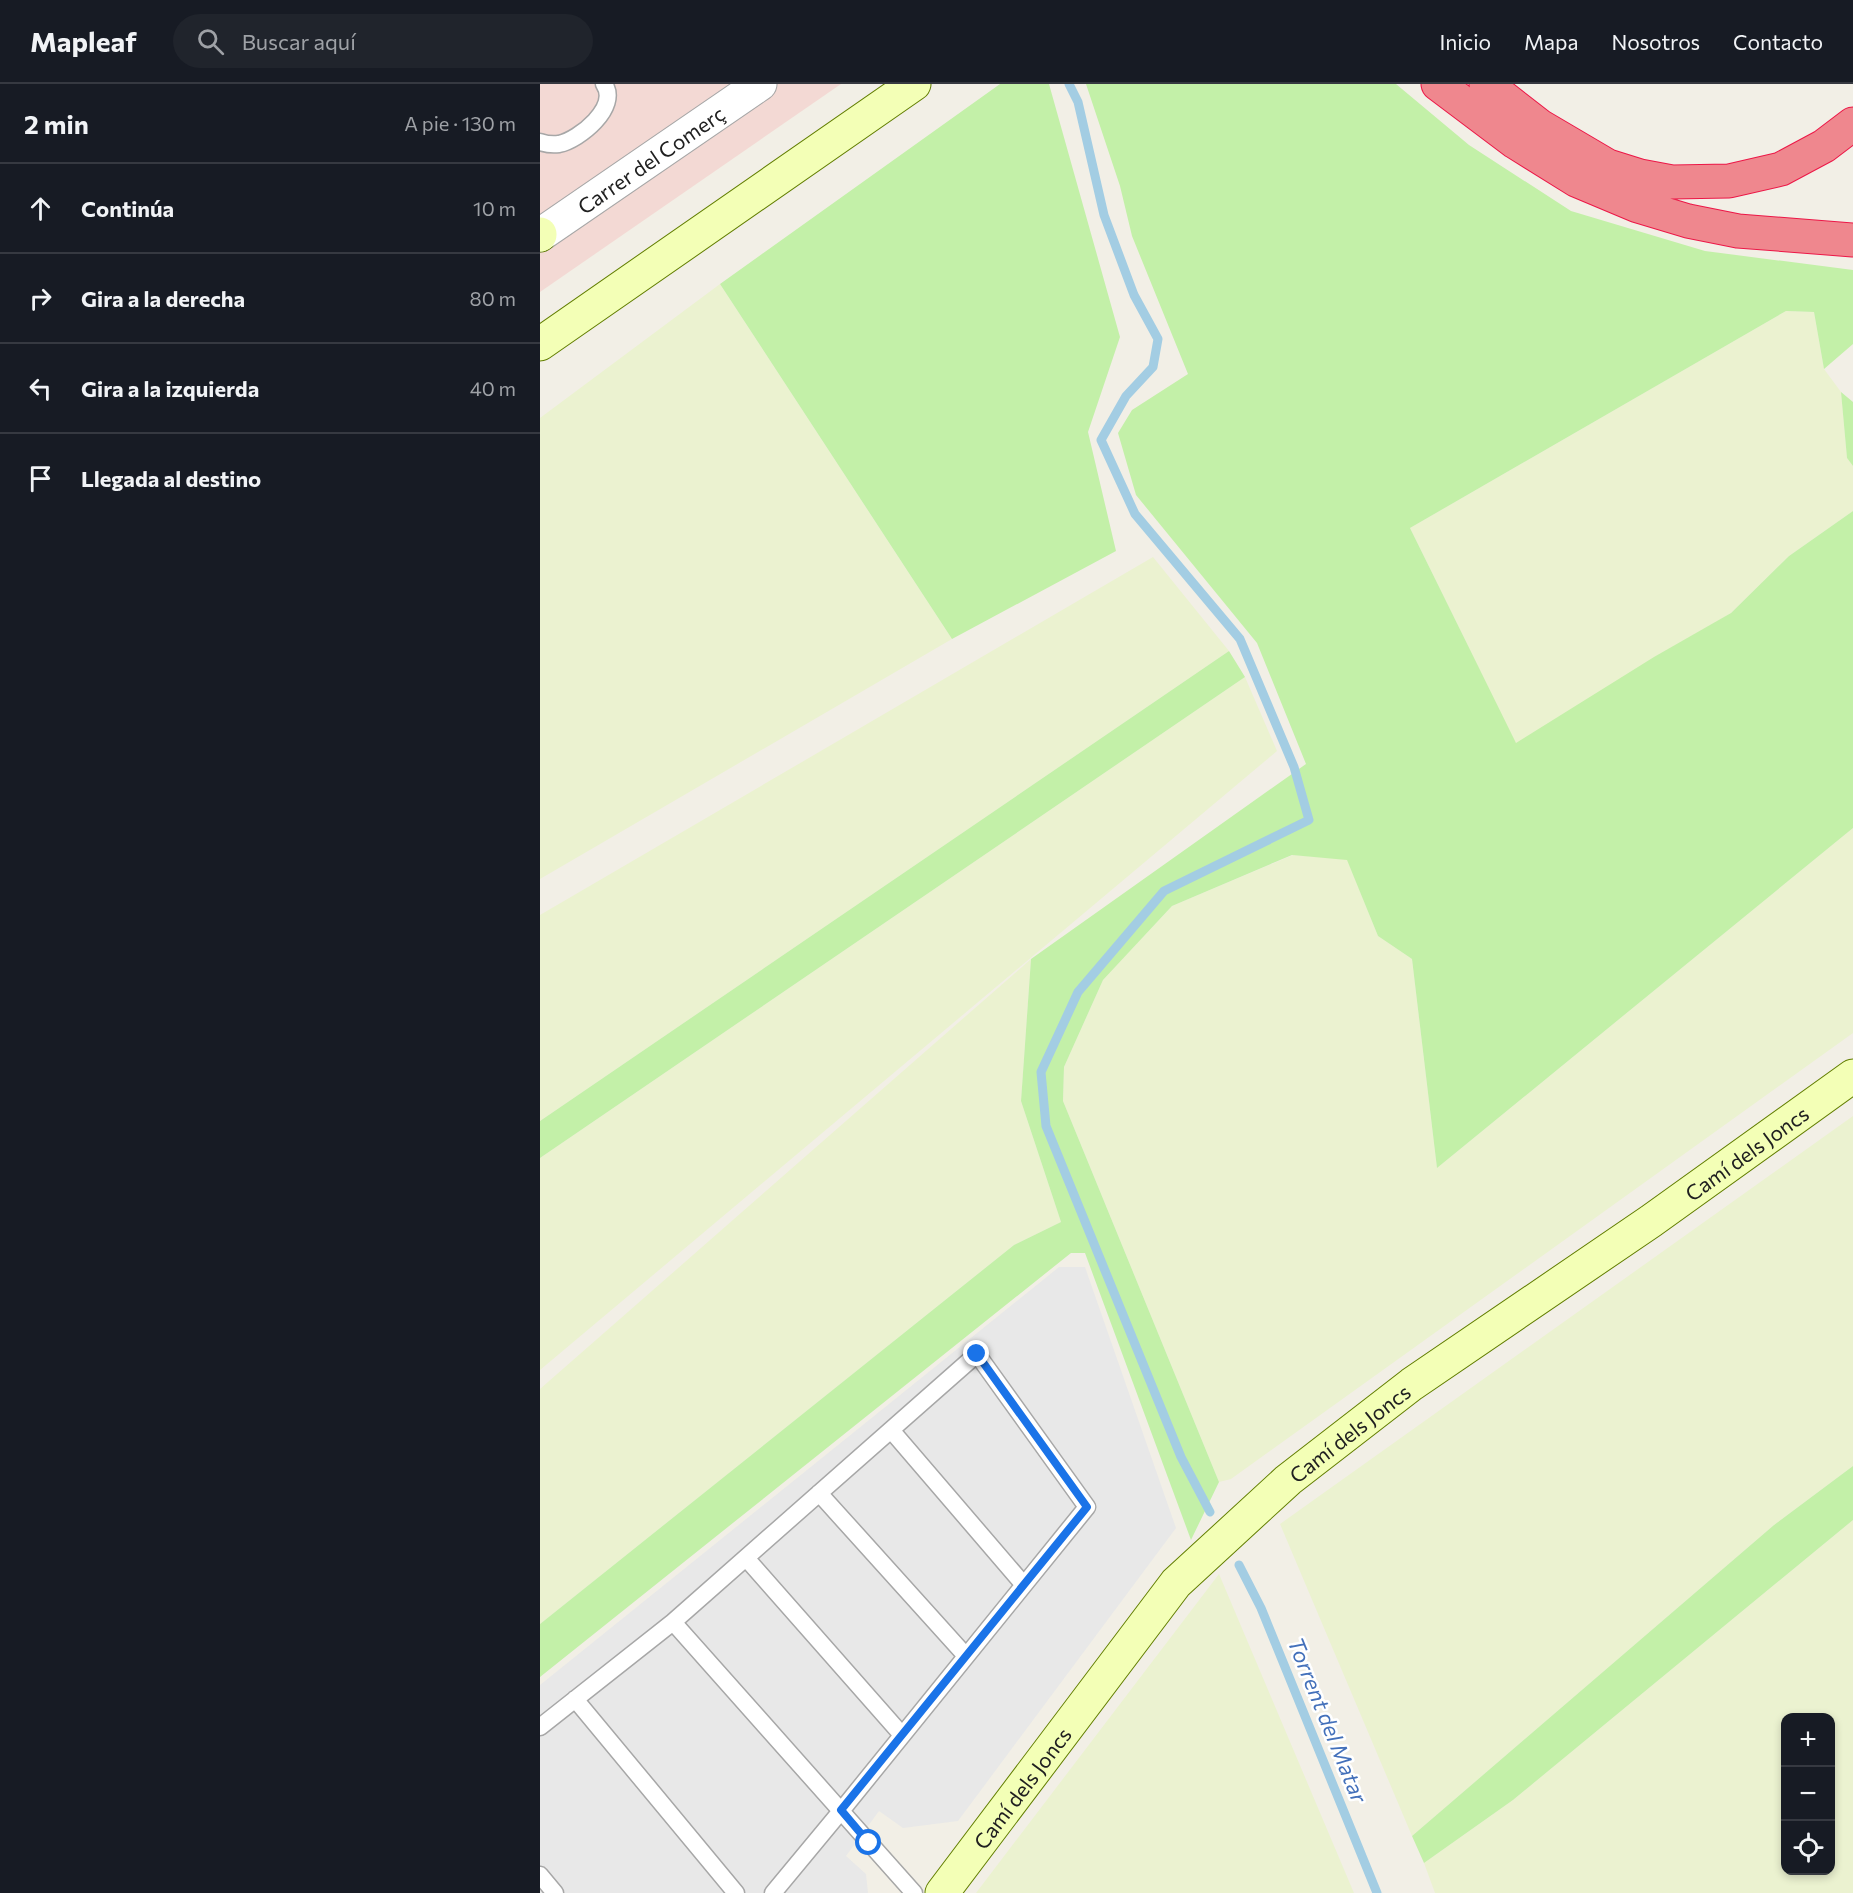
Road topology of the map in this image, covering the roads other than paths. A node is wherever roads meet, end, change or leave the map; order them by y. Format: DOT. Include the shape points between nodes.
graph roads {
  1 [pos="604,84"];
  2 [pos="760,84"];
  3 [pos="914,84"];
  4 [pos="1438,84"];
  5 [pos="1486,84"];
  6 [pos="1853,124"];
  7 [pos="540,142"];
  8 [pos="540,234"];
  9 [pos="1853,240"];
  10 [pos="540,344"];
  11 [pos="1853,1076"];
  12 [pos="891,1430"];
  13 [pos="819,1493"];
  14 [pos="746,1558"];
  15 [pos="1024,1585"];
  16 [pos="673,1622"];
  17 [pos="966,1656"];
  18 [pos="575,1699"];
  19 [pos="540,1727"];
  20 [pos="902,1735"];
  21 [pos="841,1810"];
  22 [pos="540,1875"];
  23 [pos="555,1893"];
  24 [pos="736,1893"];
  25 [pos="773,1893"];
  26 [pos="914,1893"];
  27 [pos="942,1893"];
  1 -- 7 [label="lane" via="608,100 597,120 566,142"];
  2 -- 8 [label="street, Carrer del Comerç"];
  3 -- 10 [label="street"];
  4 -- 9 [label="highway" via="1515,142 1576,180 1638,206 1738,231"];
  5 -- 6 [label="highway" via="1539,126 1608,166 1672,182 1729,181 1781,169 1824,146"];
  11 -- 27 [label="street, Camí dels Joncs" via="1651,1221 1412,1384 1288,1480 1176,1583"];
  12 -- 13 [label="lane"];
  12 -- 15 [label="lane"];
  12 -- 15 [label="lane" via="977,1354 1087,1507"];
  13 -- 14 [label="lane"];
  13 -- 17 [label="lane"];
  14 -- 16 [label="lane"];
  14 -- 20 [label="lane"];
  15 -- 17 [label="lane"];
  16 -- 18 [label="lane"];
  16 -- 21 [label="lane"];
  17 -- 20 [label="lane"];
  18 -- 19 [label="lane"];
  18 -- 24 [label="lane"];
  20 -- 21 [label="lane"];
  21 -- 25 [label="lane"];
  21 -- 26 [label="lane"];
  22 -- 23 [label="lane"];
}
